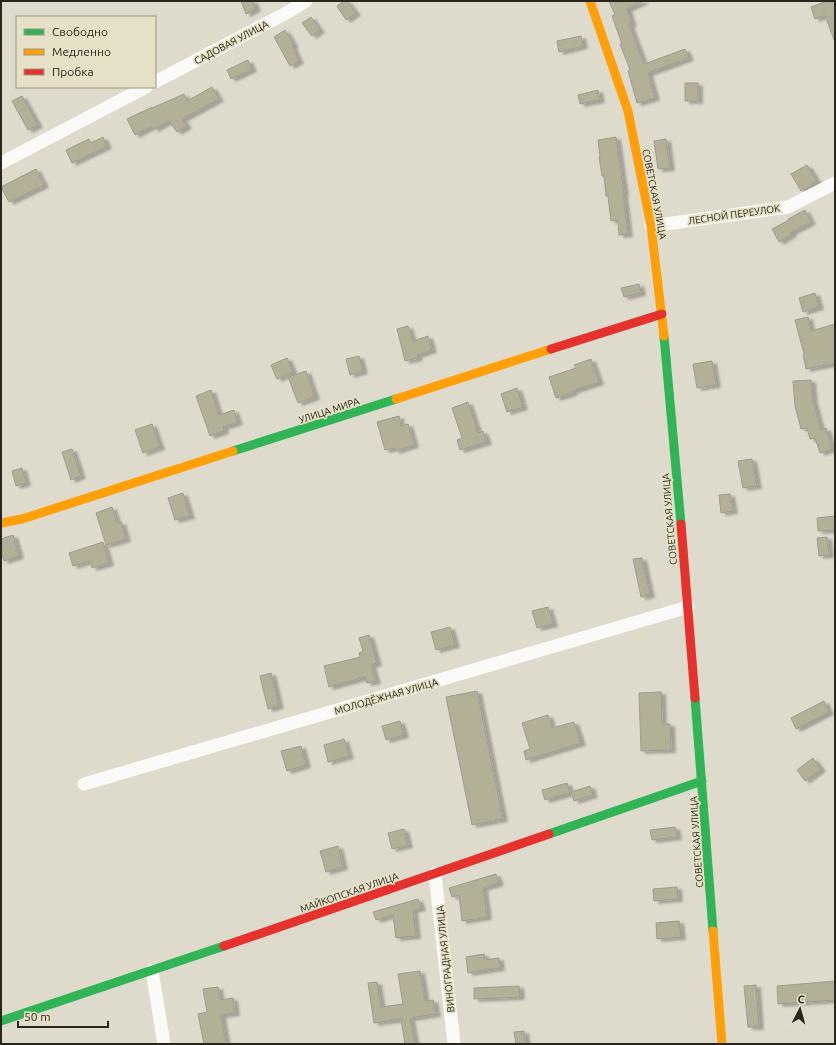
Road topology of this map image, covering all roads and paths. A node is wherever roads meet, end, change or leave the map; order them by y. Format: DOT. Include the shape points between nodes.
graph roads {
  1 [pos="306,1"];
  2 [pos="590,1"];
  3 [pos="285,6"];
  4 [pos="156,81"];
  5 [pos="144,88"];
  6 [pos="1,163"];
  7 [pos="835,183"];
  8 [pos="651,226"];
  9 [pos="662,314"];
  10 [pos="1,523"];
  11 [pos="688,607"];
  12 [pos="702,781"];
  13 [pos="84,784"];
  14 [pos="435,874"];
  15 [pos="152,971"];
  16 [pos="1,1021"];
  17 [pos="164,1044"];
  18 [pos="454,1044"];
  19 [pos="722,1044"];
  1 -- 3 [label="street, САДОВАЯ УЛИЦА"];
  2 -- 8 [label="street, СОВЕТСКАЯ УЛИЦА" via="628,111"];
  3 -- 4 [label="street, САДОВАЯ УЛИЦА"];
  5 -- 6 [label="street"];
  7 -- 8 [label="street, ЛЕСНОЙ ПЕРЕУЛОК" via="788,207"];
  8 -- 9 [label="street, СОВЕТСКАЯ УЛИЦА"];
  9 -- 10 [label="street, УЛИЦА МИРА" via="22,520"];
  9 -- 11 [label="street, СОВЕТСКАЯ УЛИЦА"];
  11 -- 12 [label="street, СОВЕТСКАЯ УЛИЦА"];
  11 -- 13 [label="street, МОЛОДЁЖНАЯ УЛИЦА"];
  12 -- 14 [label="street, МАЙКОПСКАЯ УЛИЦА"];
  12 -- 19 [label="street, СОВЕТСКАЯ УЛИЦА"];
  14 -- 15 [label="street, МАЙКОПСКАЯ УЛИЦА"];
  14 -- 18 [label="street, ВИНОГРАДНАЯ УЛИЦА"];
  15 -- 16 [label="street, МАЙКОПСКАЯ УЛИЦА"];
  15 -- 17 [label="street"];
}
